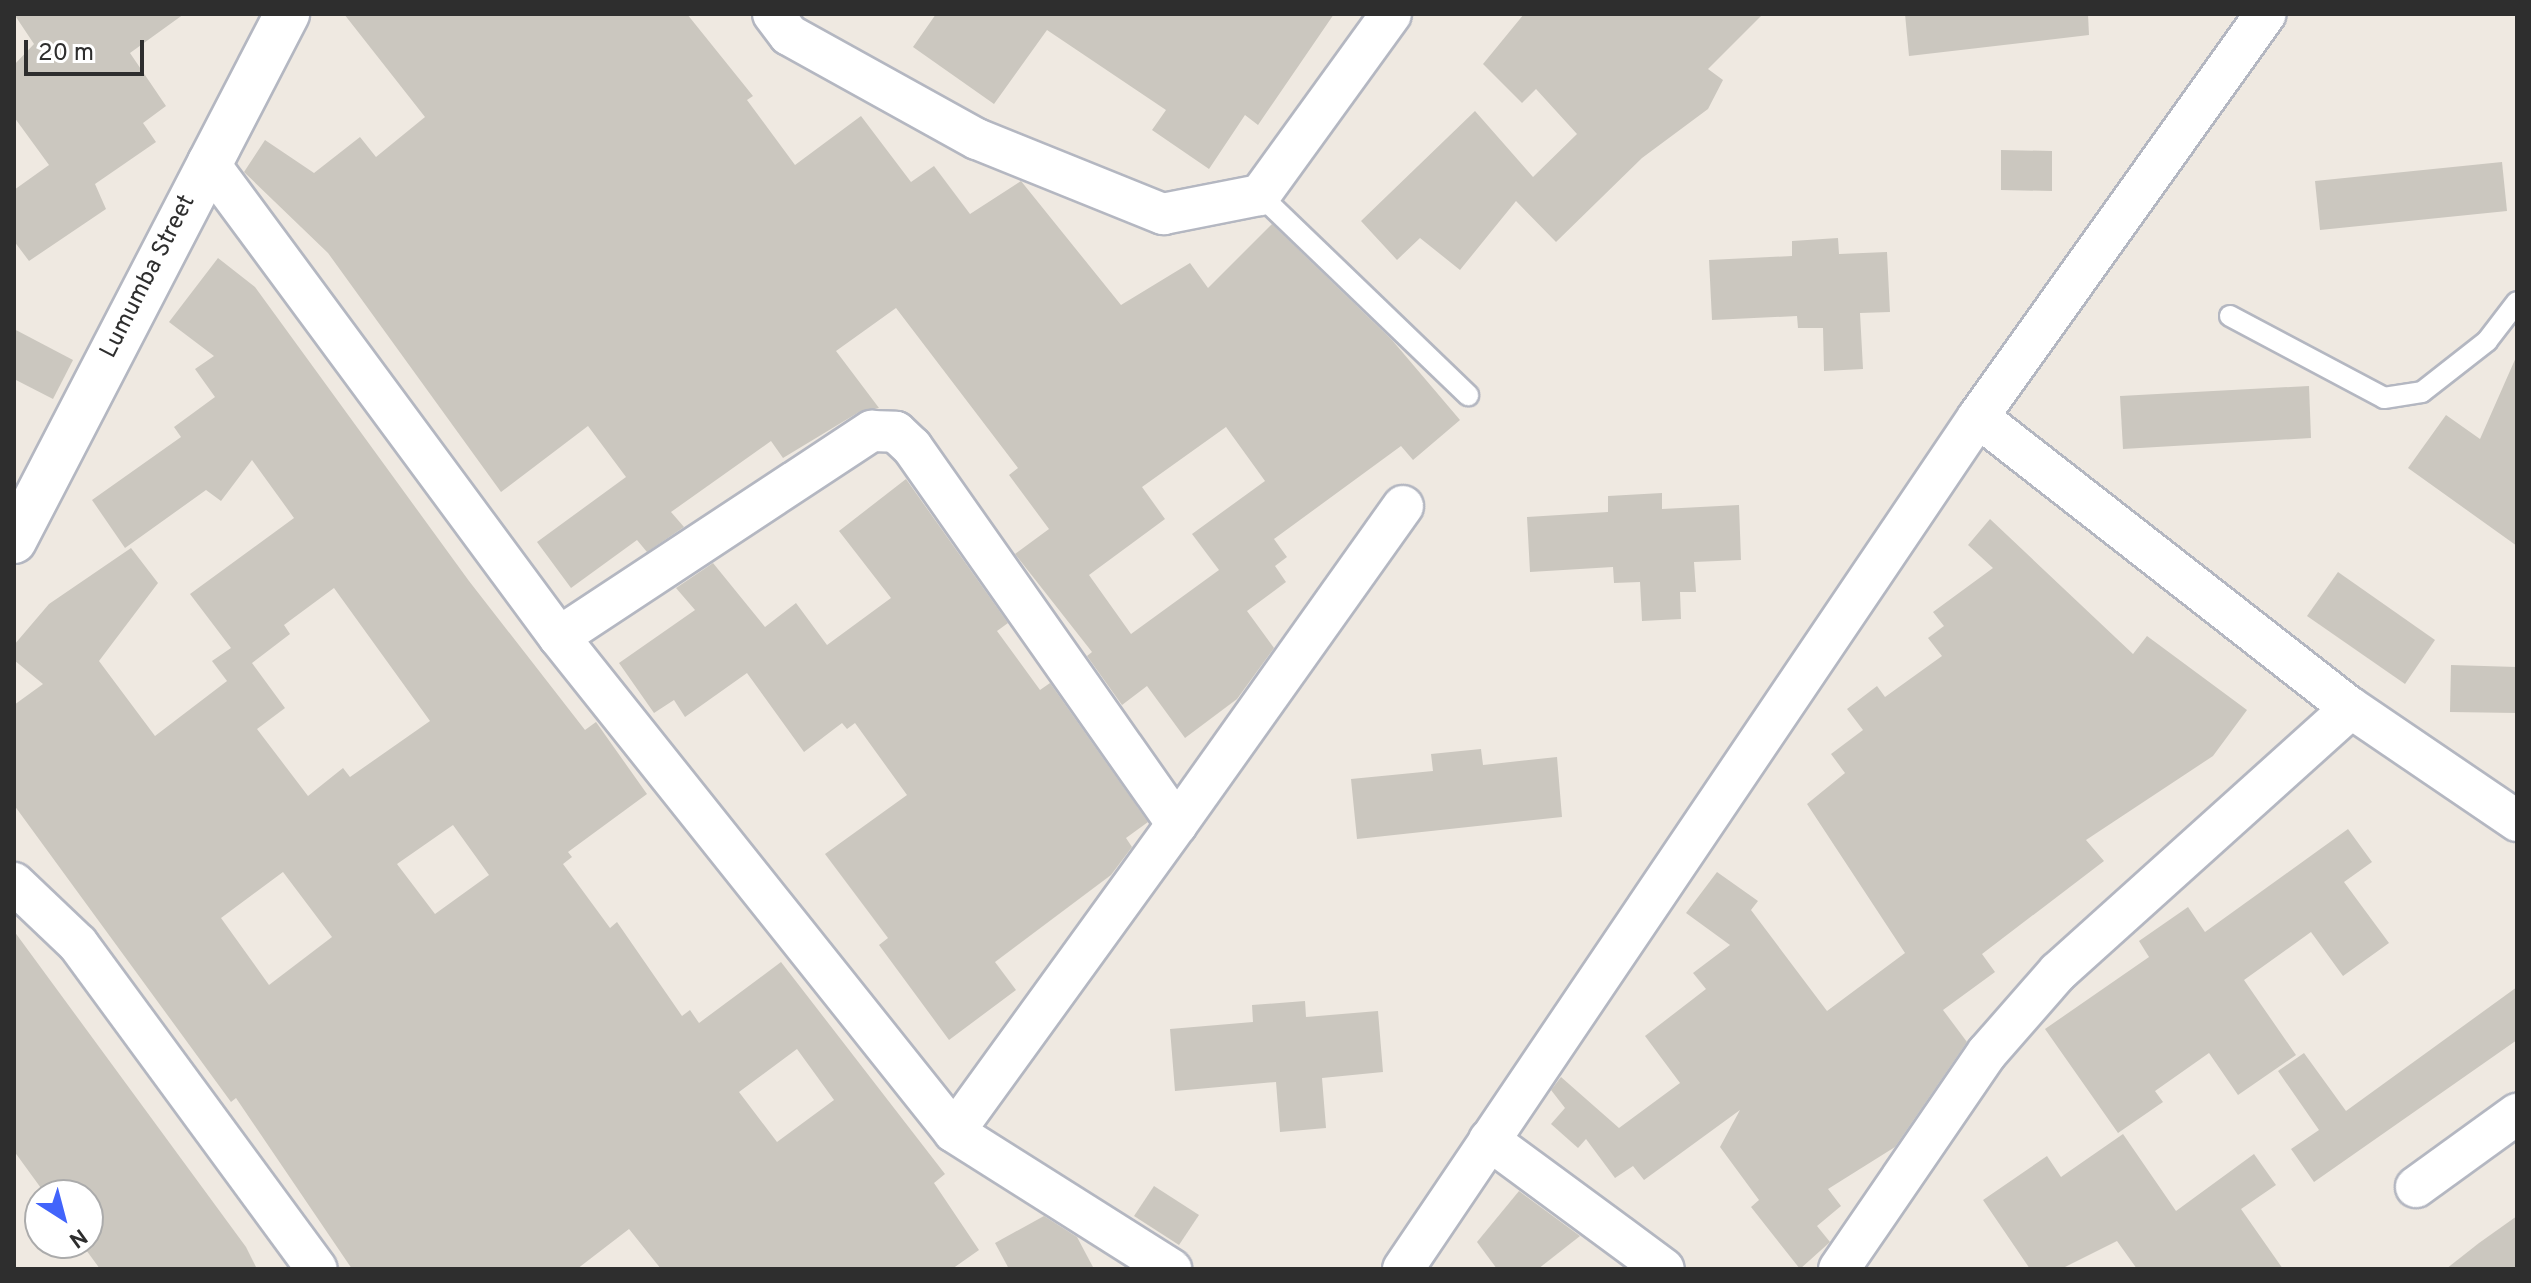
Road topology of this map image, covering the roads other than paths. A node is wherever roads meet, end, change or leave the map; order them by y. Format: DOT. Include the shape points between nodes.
graph roads {
  1 [pos="287,14"];
  2 [pos="773,14"];
  3 [pos="1391,14"];
  4 [pos="2265,14"];
  5 [pos="208,162"];
  6 [pos="1260,195"];
  7 [pos="2517,302"];
  8 [pos="2230,316"];
  9 [pos="1468,395"];
  10 [pos="1978,417"];
  11 [pos="1403,506"];
  12 [pos="15,534"];
  13 [pos="559,637"];
  14 [pos="2351,708"];
  15 [pos="2517,821"];
  16 [pos="1177,824"];
  17 [pos="14,883"];
  18 [pos="2517,1114"];
  19 [pos="954,1132"];
  20 [pos="1489,1140"];
  21 [pos="2416,1187"];
  22 [pos="317,1269"];
  23 [pos="1171,1269"];
  24 [pos="1403,1269"];
  25 [pos="1664,1269"];
  26 [pos="1839,1269"];
  1 -- 5 [label="main road, Lumumba Street"];
  2 -- 6 [label="street" via="789,35 977,139 1163,214"];
  3 -- 6 [label="street"];
  4 -- 10 [label="street"];
  5 -- 12 [label="main road, Lumumba Street"];
  5 -- 13 [label="street"];
  6 -- 9 [label="lane"];
  7 -- 8 [label="lane" via="2487,341 2422,392 2384,398"];
  10 -- 14 [label="street"];
  10 -- 20 [label="street"];
  11 -- 16 [label="street"];
  13 -- 16 [label="street" via="884,429 912,447"];
  13 -- 19 [label="street"];
  14 -- 15 [label="street"];
  14 -- 26 [label="street" via="2058,972 1987,1053"];
  16 -- 19 [label="street"];
  17 -- 22 [label="street" via="78,944"];
  18 -- 21 [label="street"];
  19 -- 23 [label="street"];
  20 -- 24 [label="street"];
  20 -- 25 [label="street"];
}
